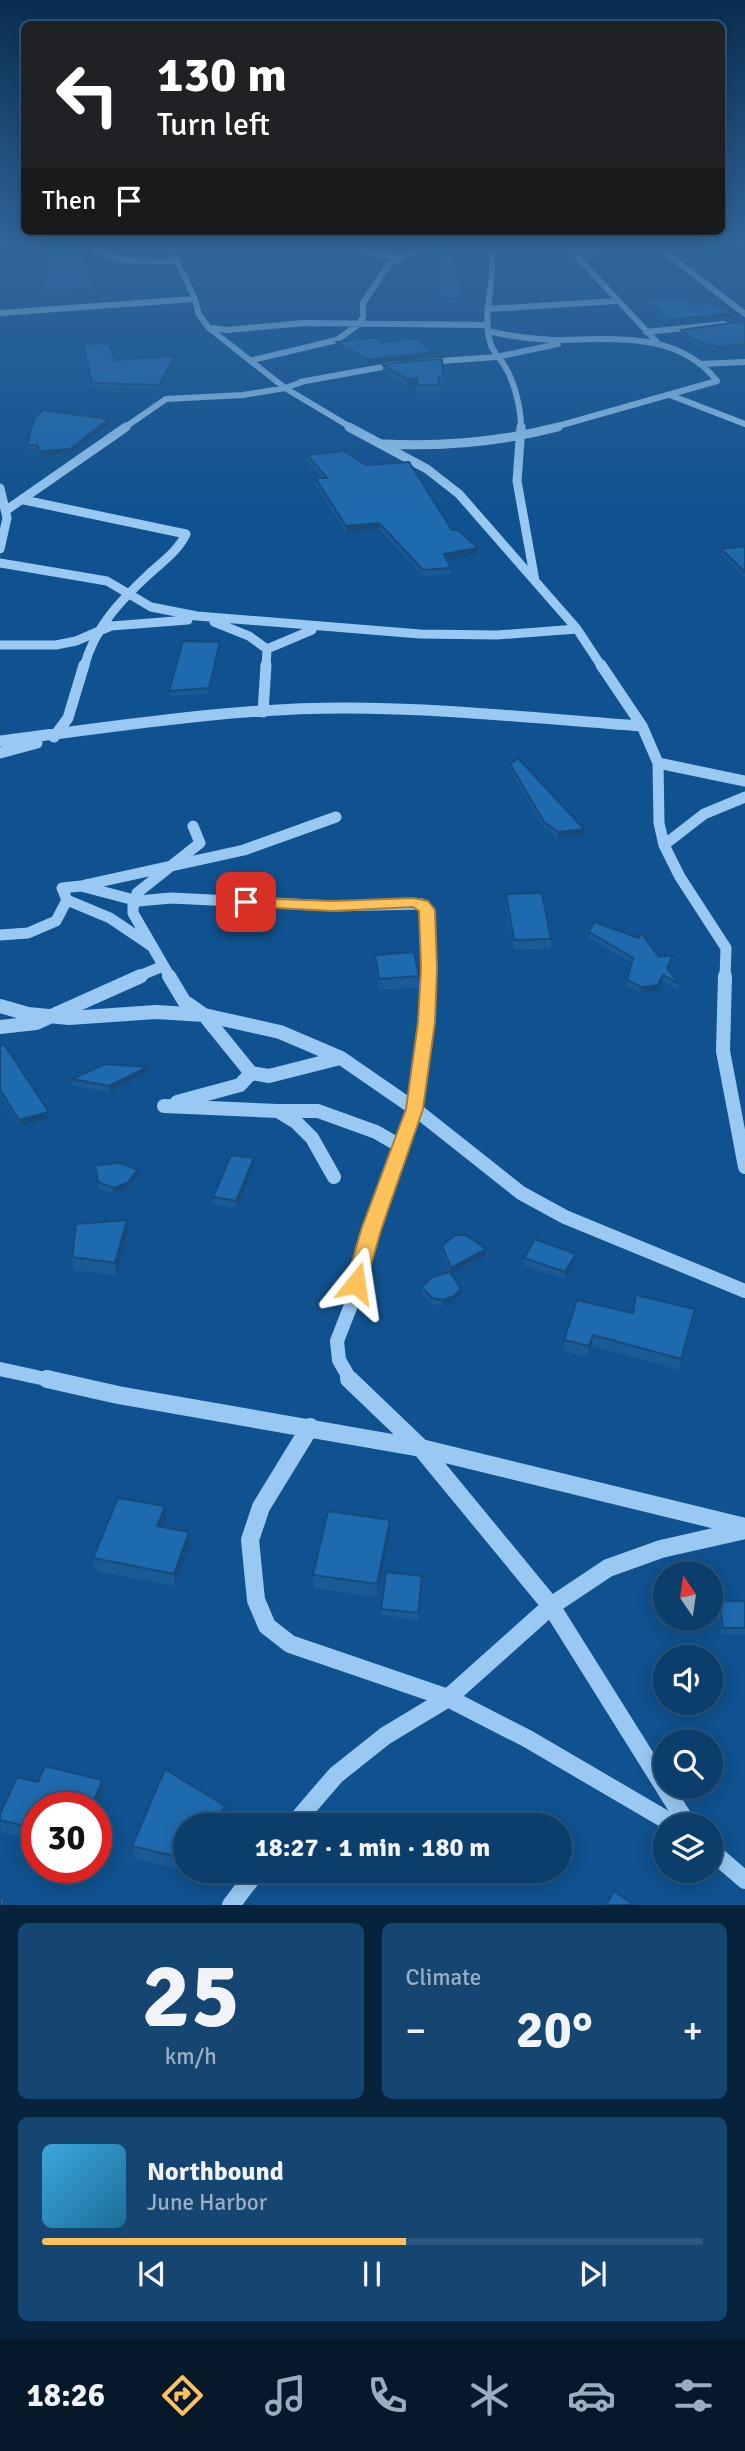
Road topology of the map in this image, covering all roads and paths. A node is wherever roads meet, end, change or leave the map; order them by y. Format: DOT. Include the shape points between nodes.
graph roads {
  1 [pos="216,333"];
  2 [pos="346,333"];
  3 [pos="489,333"];
  4 [pos="501,333"];
  5 [pos="647,333"];
  6 [pos="572,340"];
  7 [pos="657,342"];
  8 [pos="496,357"];
  9 [pos="253,360"];
  10 [pos="420,362"];
  11 [pos="745,362"];
  12 [pos="410,363"];
  13 [pos="700,364"];
  14 [pos="276,382"];
  15 [pos="305,382"];
  16 [pos="285,388"];
  17 [pos="668,395"];
  18 [pos="745,424"];
  19 [pos="522,435"];
  20 [pos="376,443"];
  21 [pos="0,488"];
  22 [pos="24,500"];
  23 [pos="8,509"];
  24 [pos="0,549"];
  25 [pos="0,563"];
  26 [pos="535,582"];
  27 [pos="131,593"];
  28 [pos="190,614"];
  29 [pos="206,620"];
  30 [pos="317,629"];
  31 [pos="577,629"];
  32 [pos="97,632"];
  33 [pos="0,645"];
  34 [pos="267,649"];
  35 [pos="263,712"];
  36 [pos="642,726"];
  37 [pos="56,736"];
  38 [pos="0,741"];
  39 [pos="0,753"];
  40 [pos="658,763"];
  41 [pos="745,780"];
  42 [pos="745,797"];
  43 [pos="336,817"];
  44 [pos="193,826"];
  45 [pos="664,845"];
  46 [pos="172,867"];
  47 [pos="81,886"];
  48 [pos="67,900"];
  49 [pos="138,901"];
  50 [pos="0,935"];
  51 [pos="150,945"];
  52 [pos="163,966"];
  53 [pos="0,1006"];
  54 [pos="204,1015"];
  55 [pos="47,1016"];
  56 [pos="0,1027"];
  57 [pos="341,1058"];
  58 [pos="251,1073"];
  59 [pos="415,1109"];
  60 [pos="278,1111"];
  61 [pos="402,1147"];
  62 [pos="745,1167"];
  63 [pos="334,1177"];
  64 [pos="745,1291"];
  65 [pos="0,1369"];
  66 [pos="310,1427"];
  67 [pos="421,1448"];
  68 [pos="745,1529"];
  69 [pos="551,1606"];
  70 [pos="448,1698"];
  71 [pos="304,1813"];
  72 [pos="654,1813"];
  73 [pos="680,1813"];
  74 [pos="723,1861"];
  75 [pos="745,1880"];
  76 [pos="247,1883"];
  77 [pos="230,1905"];
  1 -- 9 [label="street"];
  2 -- 9 [label="street" via="329,344"];
  3 -- 8 [label="street"];
  4 -- 6 [label="street" via="517,339"];
  5 -- 7 [label="street"];
  6 -- 7 [label="street"];
  6 -- 8 [label="street"];
  7 -- 13 [label="street"];
  8 -- 10 [label="street"];
  8 -- 19 [label="street" via="506,368"];
  9 -- 14 [label="street"];
  11 -- 13 [label="street"];
  12 -- 15 [label="street"];
  13 -- 17 [label="street" via="717,381"];
  14 -- 15 [label="street"];
  14 -- 16 [label="street"];
  15 -- 16 [label="street"];
  16 -- 20 [label="street"];
  16 -- 22 [label="street" via="166,399"];
  17 -- 18 [label="street"];
  17 -- 19 [label="street"];
  19 -- 20 [label="street" via="431,447"];
  19 -- 26 [label="street" via="517,481"];
  20 -- 26 [label="street" via="427,469 459,494"];
  21 -- 23 [label="street"];
  22 -- 23 [label="street"];
  22 -- 27 [label="street" via="186,534"];
  23 -- 24 [label="street"];
  25 -- 27 [label="street" via="107,581"];
  26 -- 31 [label="street"];
  27 -- 28 [label="street" via="152,607"];
  27 -- 32 [label="street"];
  28 -- 29 [label="street"];
  28 -- 30 [label="street"];
  29 -- 32 [label="street" via="132,623"];
  29 -- 34 [label="street" via="232,628"];
  30 -- 31 [label="street" via="452,638"];
  30 -- 34 [label="street"];
  31 -- 36 [label="street"];
  32 -- 33 [label="street" via="55,645"];
  32 -- 37 [label="street" via="67,723"];
  34 -- 35 [label="street"];
  35 -- 36 [label="street" via="383,708"];
  35 -- 37 [label="street"];
  36 -- 40 [label="street"];
  37 -- 38 [label="street"];
  37 -- 39 [label="street"];
  40 -- 41 [label="street"];
  40 -- 45 [label="street"];
  42 -- 45 [label="street" via="704,814"];
  43 -- 46 [label="street" via="305,832"];
  44 -- 46 [label="street" via="200,843"];
  45 -- 62 [label="street" via="726,948 723,1051"];
  46 -- 47 [label="street"];
  46 -- 49 [label="street" via="136,893"];
  47 -- 48 [label="street" via="62,888"];
  47 -- 49 [label="street"];
  48 -- 50 [label="street" via="57,921 28,933"];
  48 -- 51 [label="street" via="110,918"];
  49 -- 51 [label="street" via="133,913"];
  49 -- 59 [label="street" via="422,904 427,910 429,968"];
  51 -- 52 [label="street"];
  52 -- 54 [label="street" via="184,1001"];
  52 -- 55 [label="street"];
  53 -- 55 [label="street"];
  54 -- 55 [label="street"];
  54 -- 57 [label="street" via="280,1032"];
  54 -- 58 [label="street"];
  55 -- 56 [label="street" via="36,1023"];
  57 -- 58 [label="street" via="270,1076"];
  57 -- 59 [label="street"];
  58 -- 60 [label="street" via="240,1085 164,1106"];
  59 -- 61 [label="street"];
  59 -- 64 [label="street" via="521,1193 565,1217"];
  60 -- 61 [label="street" via="318,1111 376,1132"];
  60 -- 63 [label="street" via="292,1117 325,1156"];
  61 -- 67 [label="street" via="337,1342 339,1360 349,1379"];
  65 -- 66 [label="street" via="118,1395"];
  66 -- 67 [label="street"];
  66 -- 70 [label="street" via="261,1507 250,1540 256,1600 267,1626 290,1644"];
  67 -- 68 [label="street"];
  67 -- 69 [label="street"];
  68 -- 69 [label="street" via="608,1568"];
  69 -- 70 [label="street"];
  69 -- 73 [label="street"];
  70 -- 71 [label="street" via="385,1736 337,1775"];
  70 -- 72 [label="street"];
  74 -- 75 [label="street"];
  76 -- 77 [label="street"];
}
